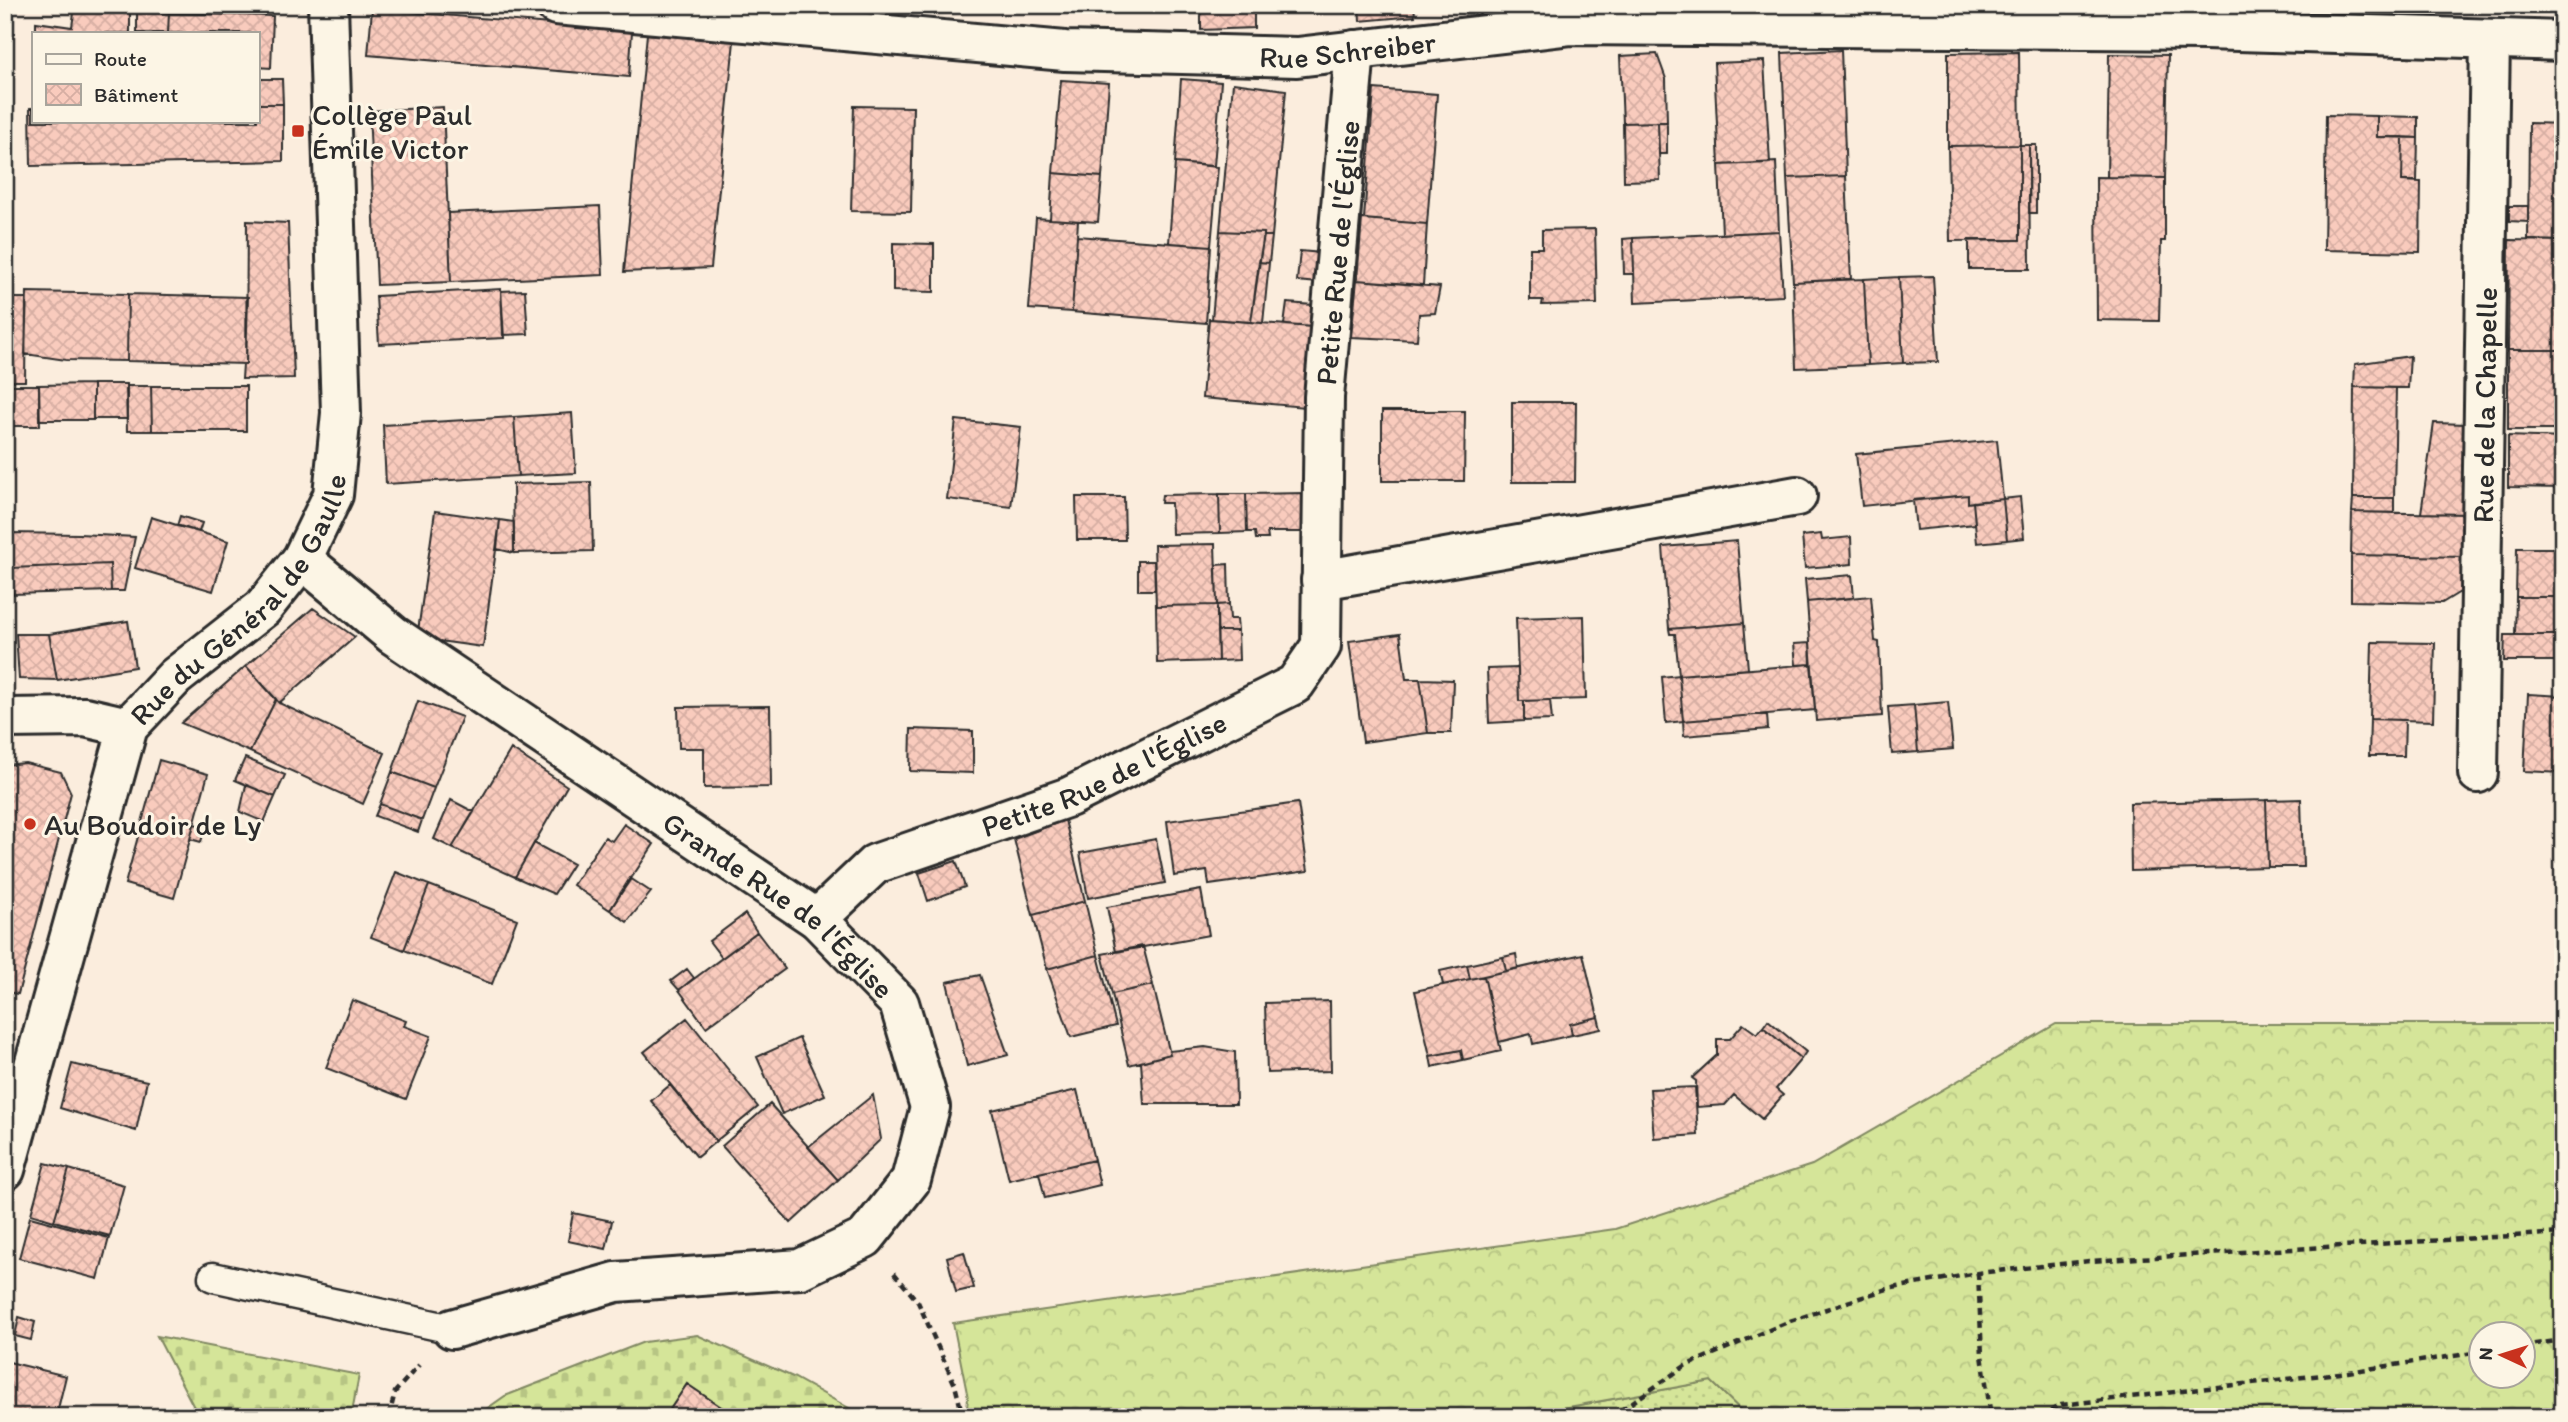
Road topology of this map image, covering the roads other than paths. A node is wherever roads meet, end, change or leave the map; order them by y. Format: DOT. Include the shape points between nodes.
graph roads {
  1 [pos="328,5"];
  2 [pos="556,5"];
  3 [pos="1572,15"];
  4 [pos="2490,39"];
  5 [pos="2563,41"];
  6 [pos="1355,50"];
  7 [pos="1797,496"];
  8 [pos="302,559"];
  9 [pos="1321,580"];
  10 [pos="5,718"];
  11 [pos="128,727"];
  12 [pos="2478,773"];
  13 [pos="817,919"];
  14 [pos="5,1170"];
  15 [pos="213,1277"];
  16 [pos="452,1329"];
  1 -- 8 [label="street, Rue du Général de Gaulle" via="341,413 333,495"];
  2 -- 6 [label="street, Rue Schreiber" via="1065,51 1297,57"];
  3 -- 4 [label="street, Rue Schreiber"];
  3 -- 6 [label="street, Rue Schreiber"];
  4 -- 5 [label="street, Rue Schreiber"];
  4 -- 12 [label="street, Rue de la Chapelle"];
  6 -- 9 [label="street, Petite Rue de l'Église" via="1324,397"];
  7 -- 9 [label="street"];
  8 -- 11 [label="street, Rue du Général de Gaulle" via="263,608 175,677"];
  8 -- 13 [label="street, Grande Rue de l'Église" via="393,635"];
  9 -- 13 [label="street, Petite Rue de l'Église" via="1321,646 1295,684 1069,797 875,864"];
  10 -- 11 [label="street" via="85,716"];
  11 -- 14 [label="street, Rue du Général de Gaulle"];
  13 -- 16 [label="street, Grande Rue de l'Église" via="899,1003 930,1107 911,1180 865,1238 800,1269 616,1282"];
  15 -- 16 [label="lane"];
}
